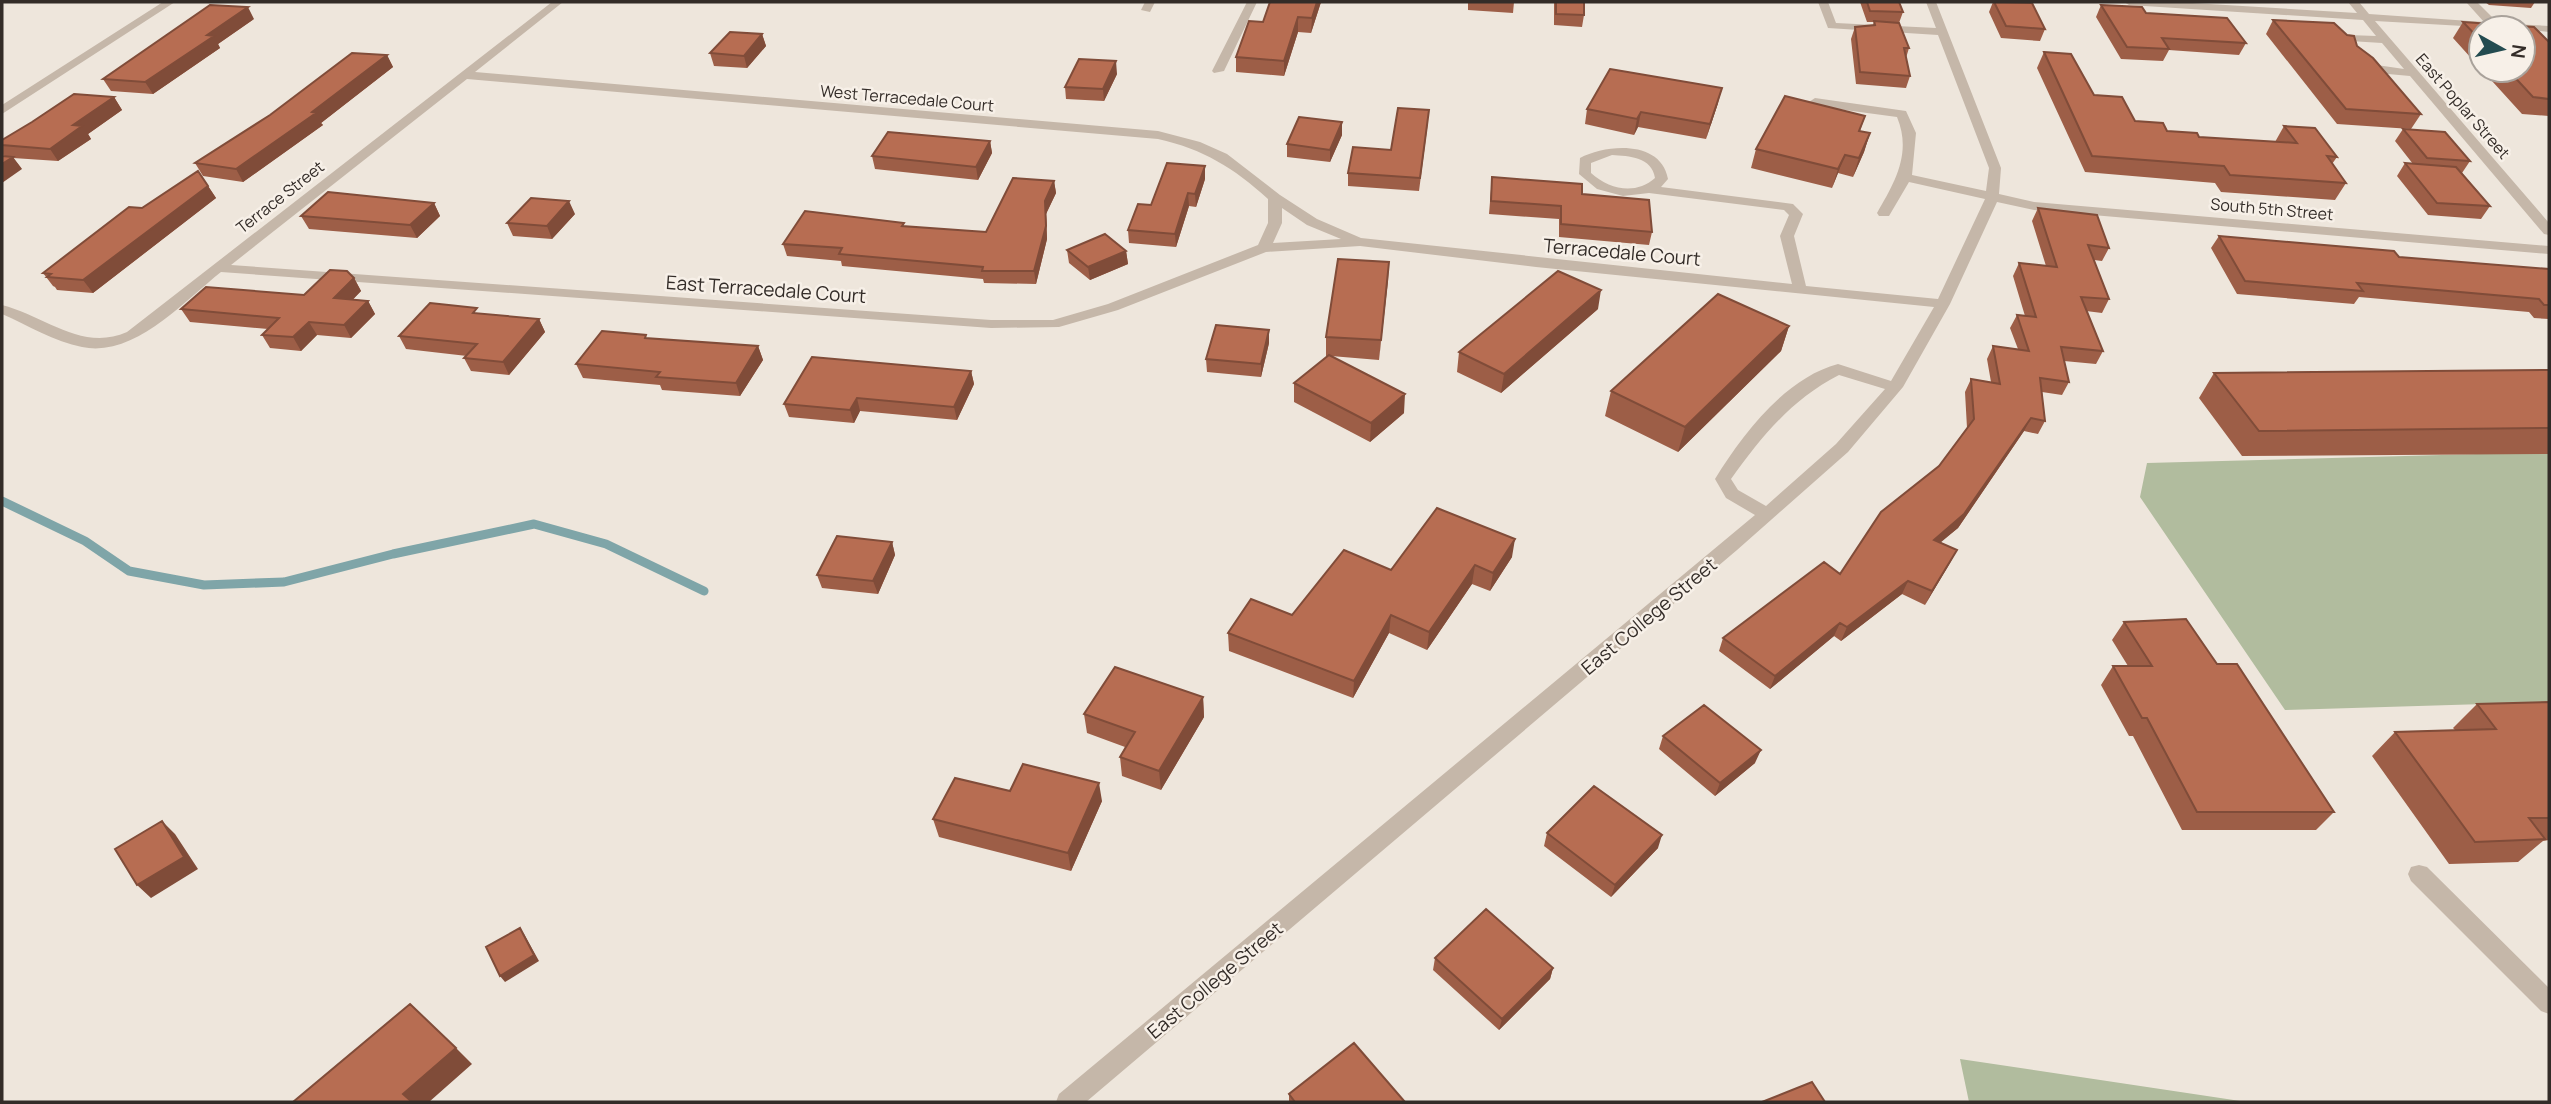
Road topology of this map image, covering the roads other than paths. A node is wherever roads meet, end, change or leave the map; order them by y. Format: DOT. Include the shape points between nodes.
graph roads {
  1 [pos="170,2"];
  2 [pos="558,2"];
  3 [pos="1252,2"];
  4 [pos="1823,2"];
  5 [pos="1931,2"];
  6 [pos="2129,2"];
  7 [pos="2353,2"];
  8 [pos="2180,3"];
  9 [pos="2366,16"];
  10 [pos="2467,24"];
  11 [pos="1943,32"];
  12 [pos="2386,40"];
  13 [pos="2354,57"];
  14 [pos="1218,71"];
  15 [pos="2382,71"];
  16 [pos="2414,73"];
  17 [pos="466,75"];
  18 [pos="1815,102"];
  19 [pos="2,110"];
  20 [pos="1905,177"];
  21 [pos="1647,189"];
  22 [pos="1992,197"];
  23 [pos="1275,198"];
  24 [pos="1884,213"];
  25 [pos="2549,231"];
  26 [pos="1360,242"];
  27 [pos="1264,248"];
  28 [pos="1298,248"];
  29 [pos="2549,250"];
  30 [pos="218,268"];
  31 [pos="1800,289"];
  32 [pos="1942,304"];
  33 [pos="2,309"];
  34 [pos="1895,387"];
  35 [pos="1766,514"];
  36 [pos="2419,874"];
  37 [pos="2549,1003"];
  38 [pos="1068,1102"];
  1 -- 19 [label="street"];
  2 -- 17 [label="street, Terrace Street"];
  3 -- 14 [label="street"];
  4 -- 11 [label="street" via="1832,26"];
  5 -- 11 [label="street, East College Street"];
  6 -- 8 [label="street"];
  7 -- 9 [label="street, East Poplar Street"];
  8 -- 9 [label="street"];
  9 -- 10 [label="street"];
  9 -- 12 [label="street, East Poplar Street"];
  11 -- 22 [label="street, East College Street" via="1995,167"];
  12 -- 15 [label="street" via="2350,42"];
  12 -- 16 [label="street, East Poplar Street"];
  13 -- 15 [label="street" via="2362,65"];
  15 -- 16 [label="street"];
  16 -- 25 [label="street, East Poplar Street"];
  17 -- 23 [label="street, West Terracedale Court" via="1158,135 1195,143 1236,161"];
  17 -- 30 [label="street, Terrace Street"];
  18 -- 20 [label="street" via="1902,114 1910,133"];
  20 -- 22 [label="street, South 5th Street"];
  20 -- 24 [label="street"];
  21 -- 21 [label="street" via="1622,192 1598,186 1585,174 1586,161 1612,151 1649,159 1662,172 1661,179"];
  21 -- 31 [label="street" via="1788,206 1796,214 1787,236"];
  22 -- 29 [label="street, South 5th Street" via="2034,206"];
  22 -- 32 [label="street, East College Street"];
  23 -- 26 [label="street, West Terracedale Court" via="1312,222"];
  23 -- 27 [label="street" via="1275,223"];
  26 -- 28 [label="street, Terracedale Court"];
  26 -- 31 [label="street, Terracedale Court"];
  27 -- 28 [label="street, East Terracedale Court"];
  27 -- 30 [label="street, East Terracedale Court" via="1113,307 1054,324 991,324"];
  30 -- 33 [label="street, Terrace Street" via="132,335 112,344 84,343"];
  31 -- 32 [label="street, Terracedale Court"];
  32 -- 34 [label="street, East College Street"];
  34 -- 35 [label="street, East College Street" via="1842,448"];
  34 -- 35 [label="street" via="1838,369 1808,383 1759,428 1723,479 1732,494"];
  35 -- 38 [label="street, East College Street"];
  36 -- 37 [label="street"];
}
